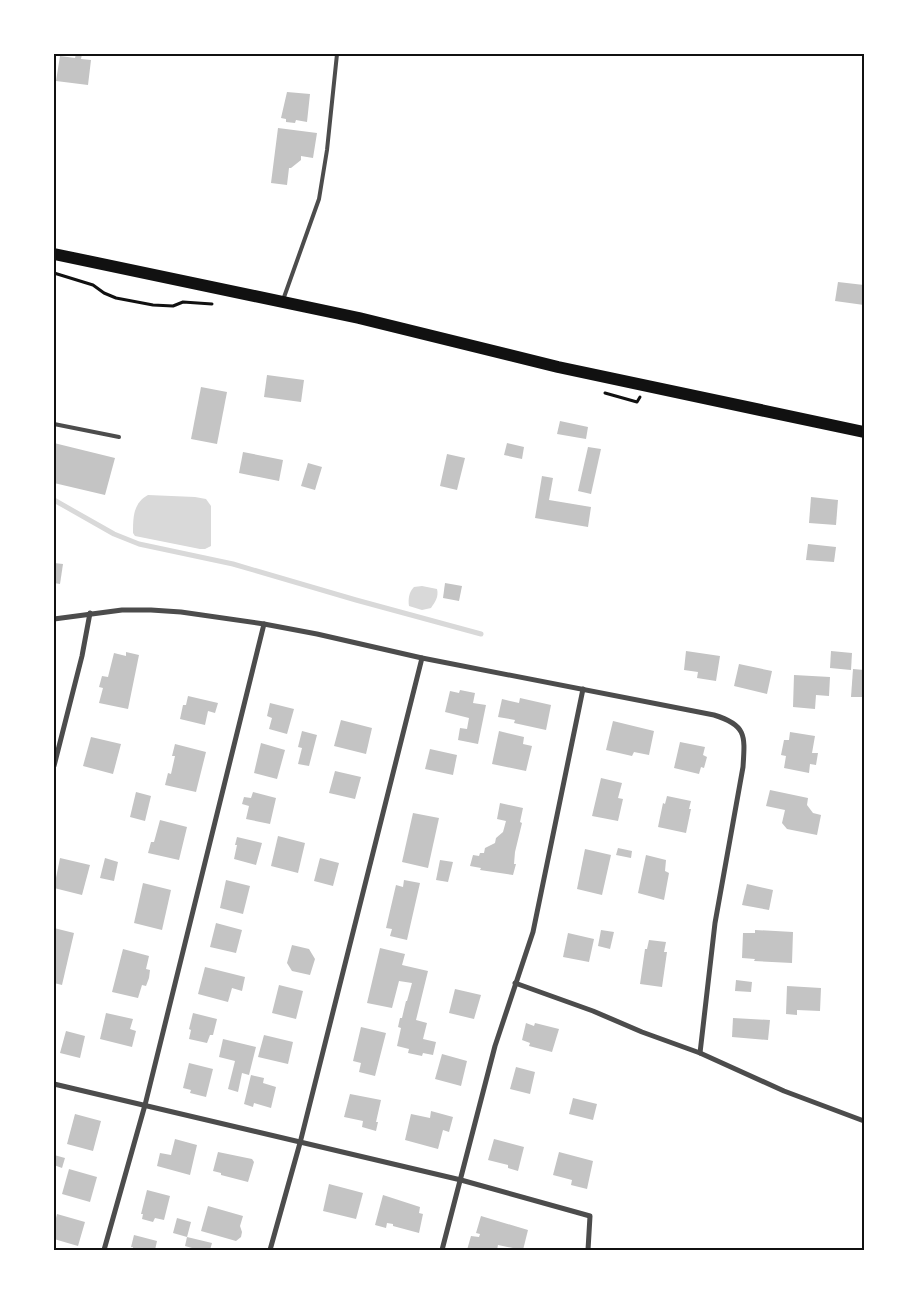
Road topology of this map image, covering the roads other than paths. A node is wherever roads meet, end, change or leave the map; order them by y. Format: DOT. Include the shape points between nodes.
graph roads {
  1 [pos="338,54"];
  2 [pos="54,254"];
  3 [pos="282,302"];
  4 [pos="54,424"];
  5 [pos="864,432"];
  6 [pos="120,437"];
  7 [pos="90,614"];
  8 [pos="54,619"];
  9 [pos="264,624"];
  10 [pos="422,658"];
  11 [pos="583,688"];
  12 [pos="54,766"];
  13 [pos="515,983"];
  14 [pos="700,1053"];
  15 [pos="54,1084"];
  16 [pos="145,1105"];
  17 [pos="864,1122"];
  18 [pos="300,1143"];
  19 [pos="460,1180"];
  20 [pos="104,1250"];
  21 [pos="270,1250"];
  22 [pos="442,1250"];
  23 [pos="588,1250"];
  1 -- 3 [label="lane" via="319,200"];
  2 -- 3 [label="main road"];
  3 -- 5 [label="main road" via="512,356"];
  4 -- 6 [label="lane"];
  7 -- 8 [label="street"];
  7 -- 9 [label="street" via="151,610"];
  7 -- 12 [label="street"];
  9 -- 10 [label="street"];
  9 -- 16 [label="street"];
  10 -- 11 [label="street"];
  10 -- 18 [label="street"];
  11 -- 13 [label="street" via="532,932"];
  11 -- 14 [label="street" via="729,719 743,736 743,767 715,923"];
  13 -- 14 [label="street"];
  13 -- 19 [label="street"];
  14 -- 17 [label="street" via="776,1088"];
  15 -- 16 [label="street"];
  16 -- 18 [label="street"];
  16 -- 20 [label="street"];
  18 -- 19 [label="street"];
  18 -- 21 [label="street"];
  19 -- 22 [label="street"];
  19 -- 23 [label="street" via="590,1216"];
}
